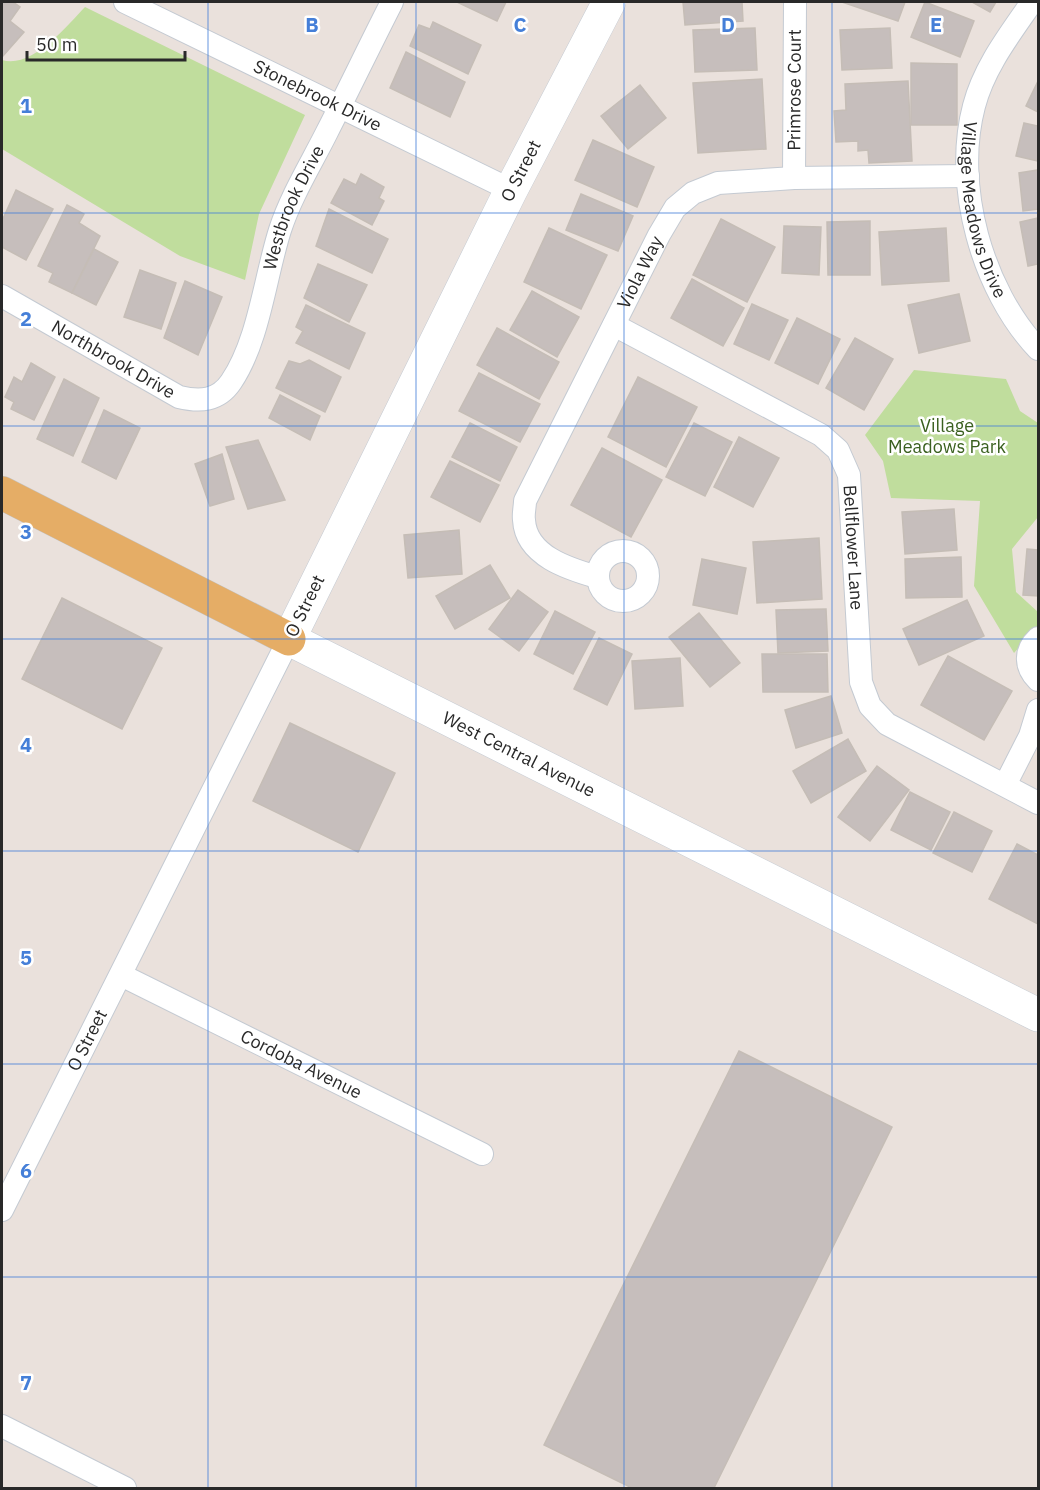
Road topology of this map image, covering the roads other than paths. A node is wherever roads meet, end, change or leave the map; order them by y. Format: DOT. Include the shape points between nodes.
graph roads {
  1 [pos="125,2"];
  2 [pos="392,2"];
  3 [pos="609,2"];
  4 [pos="795,2"];
  5 [pos="1032,2"];
  6 [pos="340,106"];
  7 [pos="968,176"];
  8 [pos="794,178"];
  9 [pos="511,190"];
  10 [pos="2,296"];
  11 [pos="614,325"];
  12 [pos="1038,349"];
  13 [pos="196,401"];
  14 [pos="2,493"];
  15 [pos="597,577"];
  16 [pos="1038,638"];
  17 [pos="289,639"];
  18 [pos="1038,680"];
  19 [pos="1038,710"];
  20 [pos="1005,785"];
  21 [pos="1038,803"];
  22 [pos="121,975"];
  23 [pos="1038,1015"];
  24 [pos="482,1154"];
  25 [pos="2,1210"];
  26 [pos="2,1426"];
  27 [pos="125,1488"];
  1 -- 6 [label="street, Stonebrook Drive"];
  2 -- 6 [label="street, Westbrook Drive"];
  3 -- 9 [label="main road, O Street"];
  4 -- 8 [label="street, Primrose Court"];
  5 -- 7 [label="street, Village Meadows Drive" via="986,75 974,105 968,138"];
  6 -- 9 [label="street, Stonebrook Drive"];
  6 -- 13 [label="street, Westbrook Drive" via="280,230 241,363 224,390"];
  7 -- 8 [label="street, Viola Way"];
  7 -- 12 [label="street, Village Meadows Drive" via="981,254 999,292 1026,337"];
  8 -- 11 [label="street, Viola Way" via="718,183 693,193 675,208"];
  9 -- 17 [label="main road, O Street"];
  10 -- 13 [label="street, Northbrook Drive" via="179,397"];
  11 -- 15 [label="street, Viola Way" via="525,501 524,521 531,541 545,556"];
  11 -- 20 [label="street, Bellflower Lane" via="821,435 838,450 849,475 861,682 870,706 887,724"];
  14 -- 17 [label="main road, West Central Avenue"];
  16 -- 18 [label="street" via="1027,658"];
  17 -- 22 [label="street, O Street"];
  17 -- 23 [label="main road, West Central Avenue"];
  19 -- 20 [label="street" via="1030,736"];
  20 -- 21 [label="street, Bellflower Lane"];
  22 -- 24 [label="street, Cordoba Avenue"];
  22 -- 25 [label="street, O Street"];
  26 -- 27 [label="street"];
}
